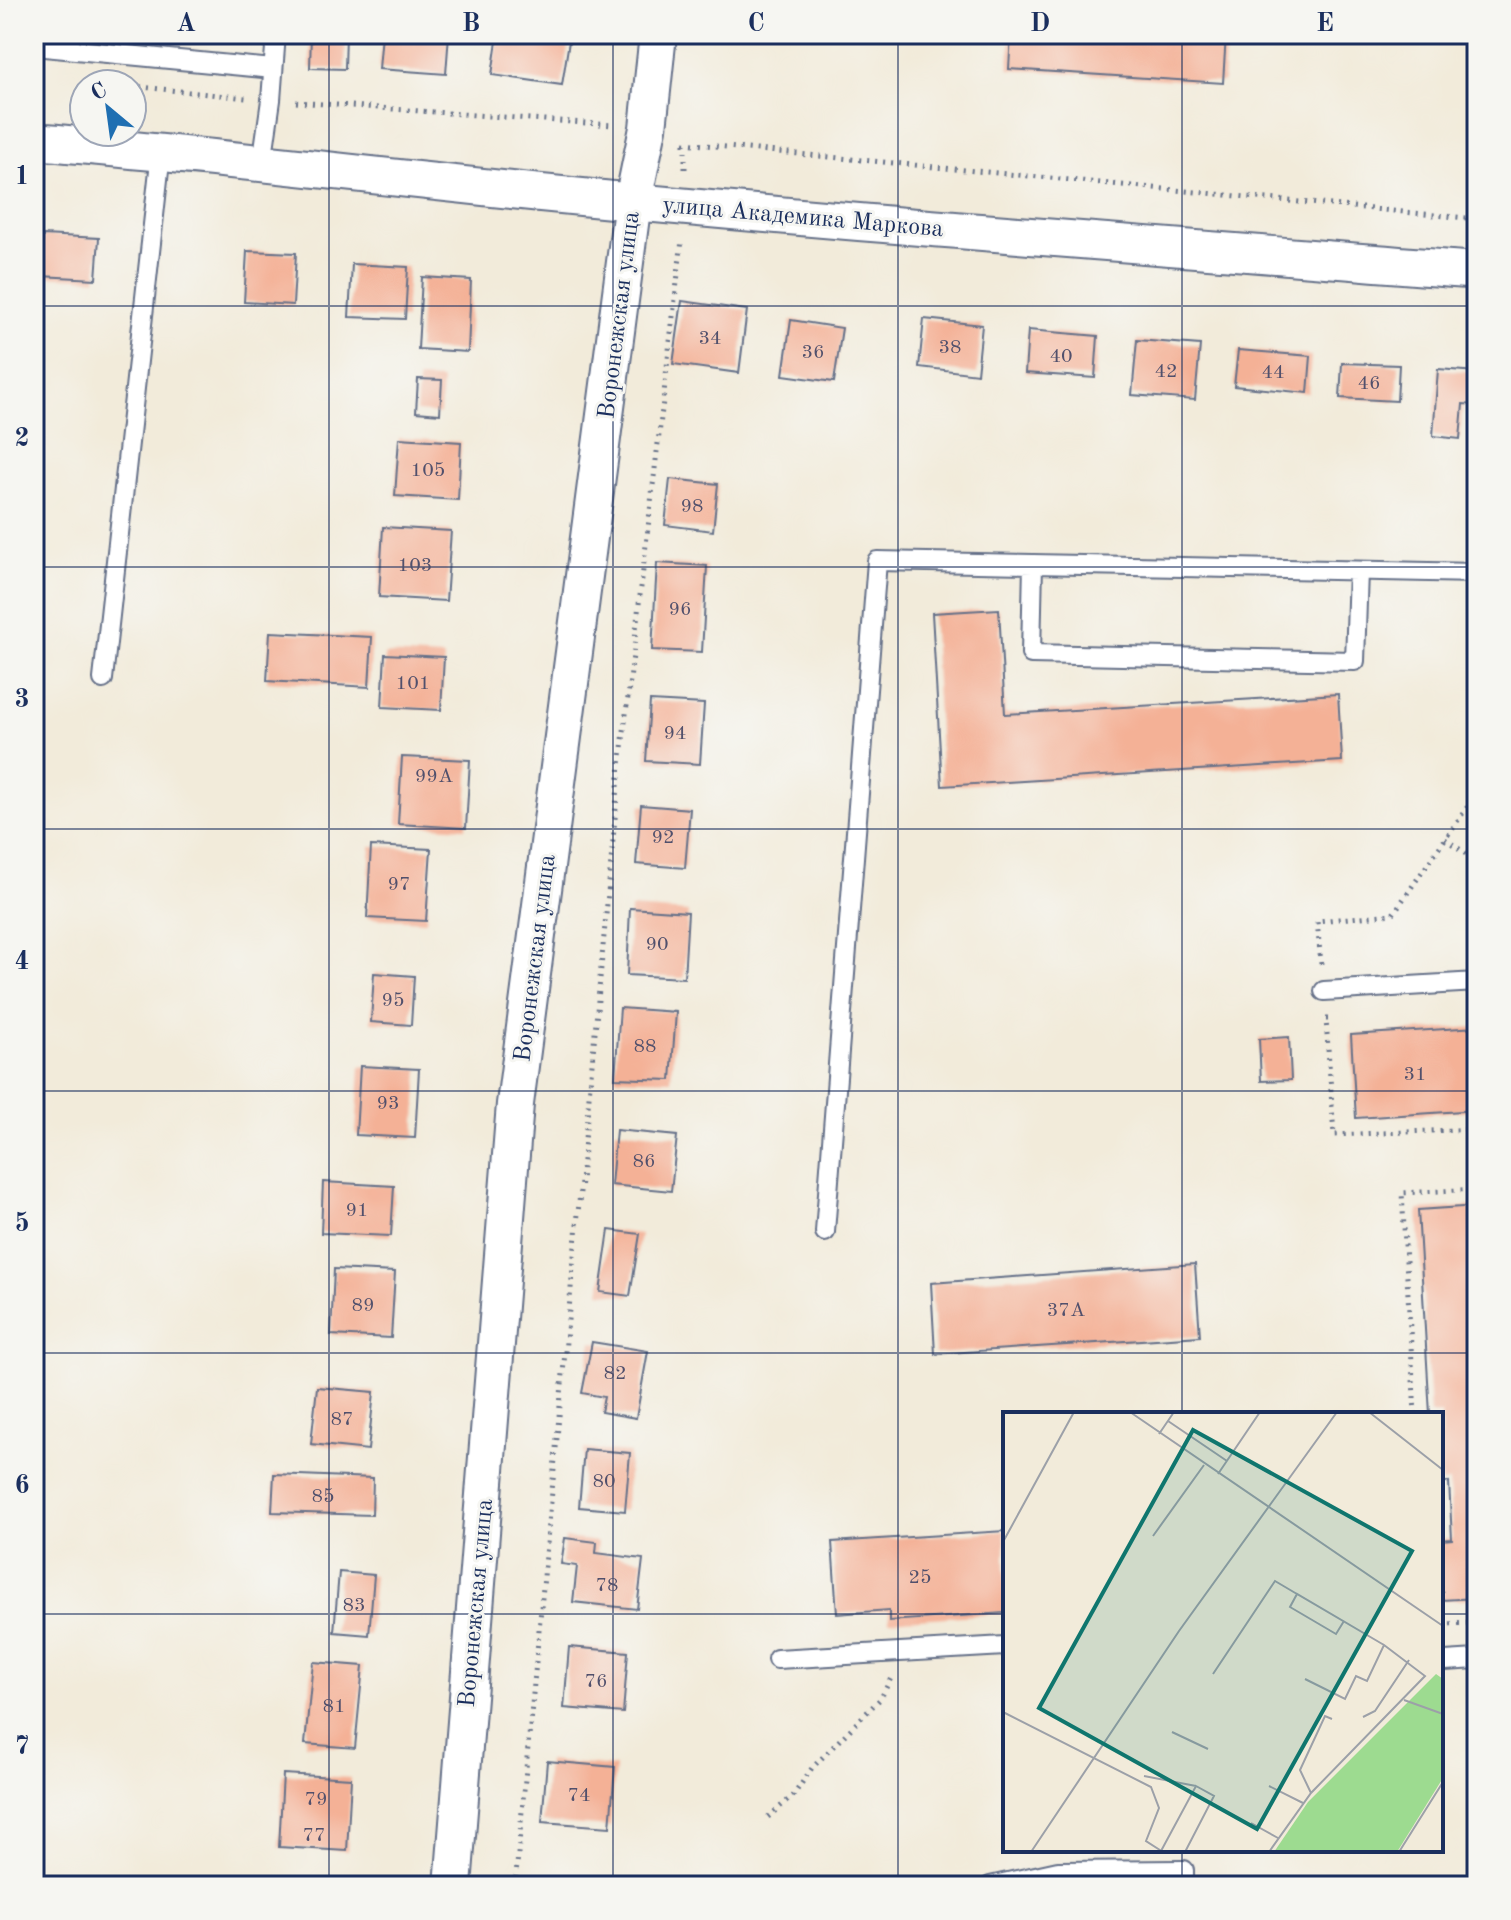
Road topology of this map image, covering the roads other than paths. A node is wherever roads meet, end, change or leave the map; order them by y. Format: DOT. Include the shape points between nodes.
graph roads {
  1 [pos="276,34"];
  2 [pos="658,34"];
  3 [pos="34,46"];
  4 [pos="273,69"];
  5 [pos="34,141"];
  6 [pos="161,152"];
  7 [pos="262,163"];
  8 [pos="633,201"];
  9 [pos="1477,271"];
  10 [pos="1033,564"];
  11 [pos="1358,571"];
  12 [pos="1477,573"];
  13 [pos="103,679"];
  14 [pos="1477,982"];
  15 [pos="1324,991"];
  16 [pos="825,1232"];
  17 [pos="1003,1646"];
  18 [pos="777,1659"];
  19 [pos="1477,1659"];
  20 [pos="1445,1661"];
  21 [pos="1058,1879"];
  22 [pos="453,1886"];
  23 [pos="990,1886"];
  24 [pos="1184,1886"];
  1 -- 4 [label="lane"];
  2 -- 8 [label="street, Воронежская улица" via="648,128"];
  3 -- 4 [label="lane"];
  4 -- 7 [label="lane"];
  5 -- 6 [label="street, улица Академика Маркова"];
  6 -- 7 [label="street, улица Академика Маркова"];
  6 -- 13 [label="lane"];
  7 -- 8 [label="street, улица Академика Маркова"];
  8 -- 9 [label="street, улица Академика Маркова"];
  8 -- 22 [label="street, Воронежская улица" via="515,1104"];
  10 -- 11 [label="lane"];
  10 -- 11 [label="lane" via="1031,654 1355,661"];
  10 -- 16 [label="lane" via="877,561"];
  11 -- 12 [label="lane"];
  14 -- 15 [label="lane"];
  17 -- 18 [label="lane"];
  19 -- 20 [label="lane"];
  21 -- 23 [label="lane"];
  21 -- 24 [label="lane" via="1184,1870"];
}
